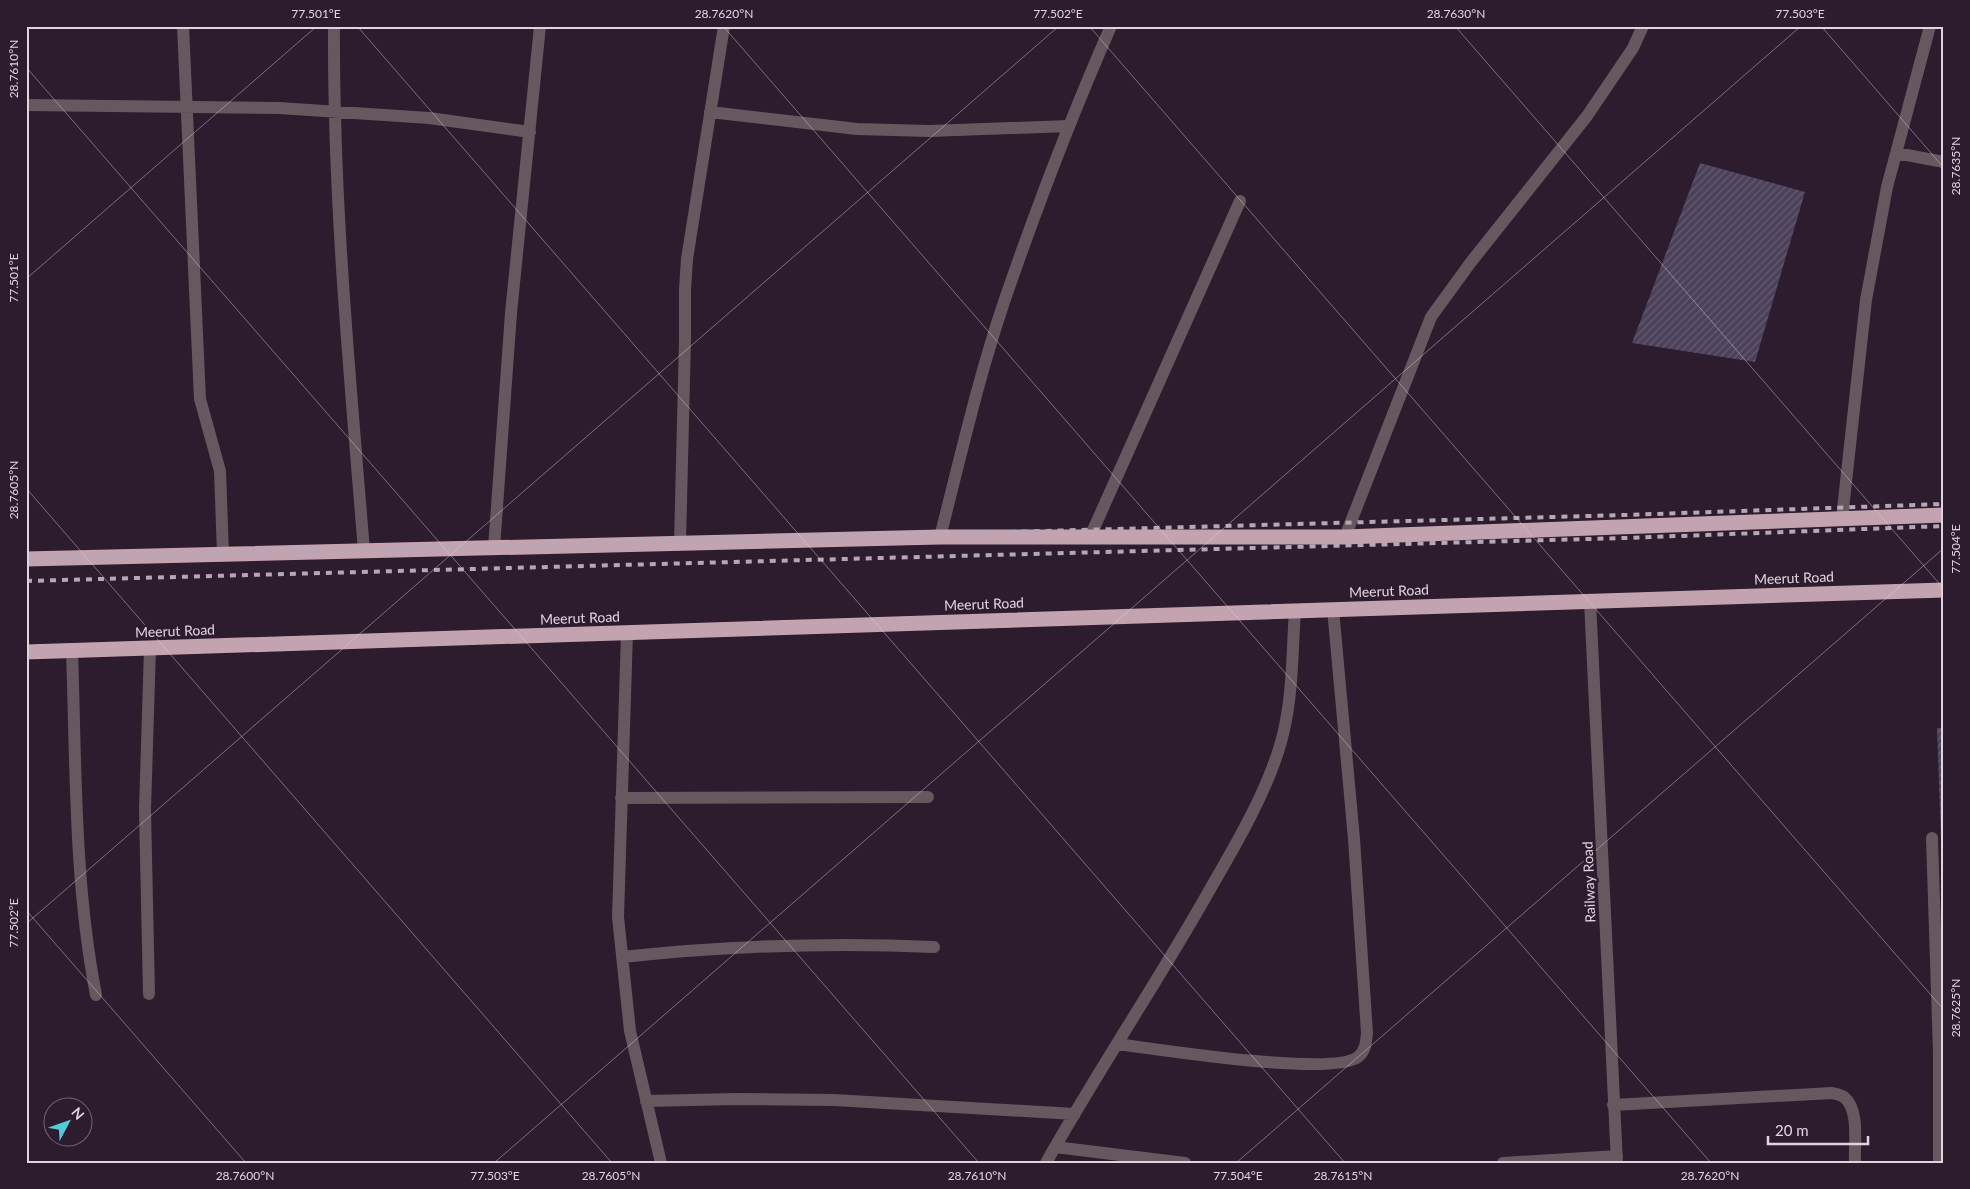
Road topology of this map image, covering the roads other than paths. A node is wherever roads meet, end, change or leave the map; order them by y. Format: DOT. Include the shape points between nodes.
graph roads {
  1 [pos="183,26"];
  2 [pos="334,26"];
  3 [pos="540,26"];
  4 [pos="724,26"];
  5 [pos="1111,26"];
  6 [pos="1643,26"];
  7 [pos="1930,26"];
  8 [pos="26,105"];
  9 [pos="186,106"];
  10 [pos="334,111"];
  11 [pos="710,112"];
  12 [pos="1068,126"];
  13 [pos="530,132"];
  14 [pos="1896,153"];
  15 [pos="1944,162"];
  16 [pos="1240,200"];
  17 [pos="1944,515"];
  18 [pos="1842,518"];
  19 [pos="940,537"];
  20 [pos="1090,537"];
  21 [pos="1345,537"];
  22 [pos="680,544"];
  23 [pos="494,548"];
  24 [pos="364,551"];
  25 [pos="223,554"];
  26 [pos="26,559"];
  27 [pos="1944,590"];
  28 [pos="1590,601"];
  29 [pos="1333,609"];
  30 [pos="1295,610"];
  31 [pos="627,633"];
  32 [pos="150,648"];
  33 [pos="72,651"];
  34 [pos="26,652"];
  35 [pos="928,797"];
  36 [pos="621,798"];
  37 [pos="1932,838"];
  38 [pos="934,947"];
  39 [pos="622,957"];
  40 [pos="150,994"];
  41 [pos="96,995"];
  42 [pos="1117,1044"];
  43 [pos="646,1101"];
  44 [pos="1613,1105"];
  45 [pos="1075,1114"];
  46 [pos="1055,1147"];
  47 [pos="1617,1159"];
  48 [pos="661,1163"];
  49 [pos="1046,1163"];
  50 [pos="1185,1163"];
  51 [pos="1503,1163"];
  52 [pos="1855,1163"];
  53 [pos="1939,1163"];
  1 -- 9 [label="street"];
  2 -- 10 [label="street"];
  3 -- 13 [label="street"];
  4 -- 11 [label="street"];
  5 -- 12 [label="street"];
  6 -- 21 [label="street" via="1587,116 1470,262 1431,317"];
  7 -- 14 [label="street"];
  8 -- 9 [label="street"];
  9 -- 10 [label="street"];
  9 -- 25 [label="street" via="200,399 220,471"];
  10 -- 13 [label="street" via="430,118"];
  10 -- 24 [label="street" via="340,245"];
  11 -- 12 [label="street" via="857,129 929,131"];
  11 -- 22 [label="street" via="687,259"];
  12 -- 19 [label="street" via="995,331"];
  13 -- 23 [label="street" via="511,313"];
  14 -- 15 [label="street"];
  14 -- 18 [label="street" via="1866,300"];
  16 -- 20 [label="street"];
  17 -- 18 [label="highway"];
  18 -- 21 [label="highway"];
  19 -- 20 [label="highway"];
  19 -- 22 [label="highway"];
  20 -- 21 [label="highway"];
  22 -- 23 [label="highway"];
  23 -- 24 [label="highway"];
  24 -- 25 [label="highway"];
  25 -- 26 [label="highway"];
  27 -- 28 [label="highway, Meerut Road"];
  28 -- 29 [label="highway, Meerut Road"];
  28 -- 44 [label="street, Railway Road"];
  29 -- 30 [label="highway, Meerut Road"];
  29 -- 42 [label="street" via="1361,932 1367,1033 1365,1049 1358,1057 1338,1064 1308,1065"];
  30 -- 31 [label="highway, Meerut Road"];
  30 -- 42 [label="street" via="1289,696 1282,740 1273,768 1216,880"];
  31 -- 32 [label="highway, Meerut Road"];
  31 -- 36 [label="street"];
  32 -- 33 [label="highway, Meerut Road"];
  32 -- 40 [label="street" via="145,810"];
  33 -- 34 [label="highway, Meerut Road"];
  33 -- 41 [label="street" via="80,862 87,947"];
  35 -- 36 [label="street"];
  36 -- 39 [label="street" via="618,917"];
  37 -- 53 [label="street"];
  38 -- 39 [label="street" via="832,944 686,950"];
  39 -- 43 [label="street" via="630,1031"];
  42 -- 45 [label="street"];
  43 -- 45 [label="street" via="834,1100"];
  43 -- 48 [label="street"];
  44 -- 47 [label="street, Railway Road"];
  44 -- 52 [label="street" via="1832,1093 1843,1096 1852,1107"];
  45 -- 46 [label="street"];
  46 -- 49 [label="street"];
  46 -- 50 [label="street"];
  47 -- 51 [label="street"];
}
